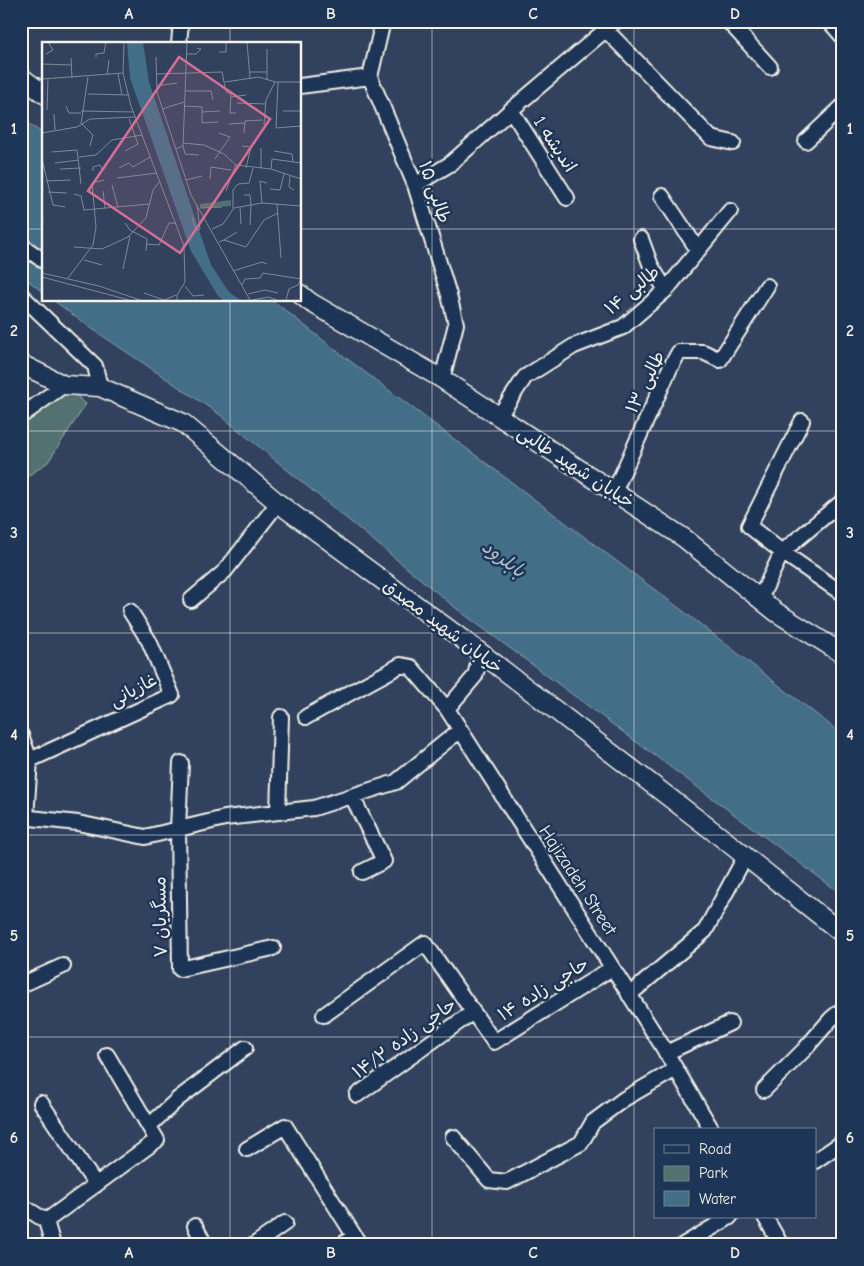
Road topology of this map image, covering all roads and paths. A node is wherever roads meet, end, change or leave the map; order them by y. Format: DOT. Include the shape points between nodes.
graph roads {
  1 [pos="181,21"];
  2 [pos="383,21"];
  3 [pos="728,21"];
  4 [pos="829,21"];
  5 [pos="611,26"];
  6 [pos="843,37"];
  7 [pos="179,42"];
  8 [pos="770,67"];
  9 [pos="21,77"];
  10 [pos="370,77"];
  11 [pos="301,86"];
  12 [pos="42,93"];
  13 [pos="843,106"];
  14 [pos="511,110"];
  15 [pos="806,141"];
  16 [pos="733,143"];
  17 [pos="415,185"];
  18 [pos="662,196"];
  19 [pos="567,198"];
  20 [pos="730,211"];
  21 [pos="641,239"];
  22 [pos="21,244"];
  23 [pos="698,250"];
  24 [pos="42,260"];
  25 [pos="767,286"];
  26 [pos="666,290"];
  27 [pos="21,295"];
  28 [pos="301,295"];
  29 [pos="21,364"];
  30 [pos="442,379"];
  31 [pos="64,385"];
  32 [pos="100,387"];
  33 [pos="21,416"];
  34 [pos="499,416"];
  35 [pos="802,421"];
  36 [pos="614,492"];
  37 [pos="843,501"];
  38 [pos="278,503"];
  39 [pos="782,552"];
  40 [pos="843,594"];
  41 [pos="760,599"];
  42 [pos="192,600"];
  43 [pos="130,611"];
  44 [pos="481,653"];
  45 [pos="843,654"];
  46 [pos="447,709"];
  47 [pos="281,717"];
  48 [pos="306,717"];
  49 [pos="460,730"];
  50 [pos="21,734"];
  51 [pos="30,760"];
  52 [pos="181,764"];
  53 [pos="352,796"];
  54 [pos="278,812"];
  55 [pos="24,817"];
  56 [pos="178,829"];
  57 [pos="745,857"];
  58 [pos="362,872"];
  59 [pos="843,934"];
  60 [pos="273,948"];
  61 [pos="63,966"];
  62 [pos="612,968"];
  63 [pos="21,985"];
  64 [pos="629,995"];
  65 [pos="843,1009"];
  66 [pos="473,1012"];
  67 [pos="324,1015"];
  68 [pos="730,1022"];
  69 [pos="245,1048"];
  70 [pos="666,1053"];
  71 [pos="107,1055"];
  72 [pos="676,1069"];
  73 [pos="764,1090"];
  74 [pos="357,1095"];
  75 [pos="41,1103"];
  76 [pos="149,1126"];
  77 [pos="711,1128"];
  78 [pos="453,1137"];
  79 [pos="843,1142"];
  80 [pos="246,1148"];
  81 [pos="816,1160"];
  82 [pos="96,1184"];
  83 [pos="21,1205"];
  84 [pos="728,1218"];
  85 [pos="766,1218"];
  86 [pos="46,1221"];
  87 [pos="285,1223"];
  88 [pos="195,1226"];
  89 [pos="357,1240"];
  90 [pos="53,1245"];
  91 [pos="205,1245"];
  92 [pos="254,1245"];
  93 [pos="342,1245"];
  94 [pos="683,1245"];
  95 [pos="781,1245"];
  1 -- 7 [label="street"];
  2 -- 10 [label="street"];
  3 -- 8 [label="street"];
  4 -- 6 [label="street"];
  5 -- 14 [label="street"];
  5 -- 16 [label="street" via="710,138"];
  9 -- 12 [label="street"];
  10 -- 11 [label="street"];
  10 -- 17 [label="street, طالبی ۱۵"];
  13 -- 15 [label="street"];
  14 -- 17 [label="street" via="450,164"];
  14 -- 19 [label="street, اندیشه 1"];
  17 -- 30 [label="street, طالبی ۱۵" via="456,324"];
  18 -- 23 [label="street"];
  20 -- 23 [label="street, طالبی ۱۴"];
  21 -- 26 [label="street" via="651,266"];
  22 -- 24 [label="street"];
  23 -- 26 [label="street, طالبی ۱۴"];
  25 -- 36 [label="street, طالبی ۱۳" via="720,360 703,352 679,352"];
  26 -- 34 [label="street, طالبی ۱۴" via="623,327 574,346 525,377"];
  27 -- 32 [label="street" via="95,366"];
  28 -- 30 [label="street, خیابان شهید طالبی"];
  29 -- 31 [label="street, خیابان شهید مصدق"];
  30 -- 34 [label="street, خیابان شهید طالبی"];
  31 -- 32 [label="street, خیابان شهید مصدق"];
  31 -- 33 [label="street"];
  32 -- 38 [label="street, خیابان شهید مصدق" via="183,423"];
  34 -- 36 [label="street, خیابان شهید طالبی"];
  35 -- 39 [label="street" via="749,526"];
  36 -- 41 [label="street, خیابان شهید طالبی" via="684,538"];
  37 -- 39 [label="street"];
  38 -- 42 [label="street" via="225,571"];
  38 -- 44 [label="street, خیابان شهید مصدق"];
  39 -- 40 [label="street"];
  39 -- 41 [label="street"];
  41 -- 45 [label="street, خیابان شهید طالبی"];
  43 -- 51 [label="street, غازیانی" via="149,641 172,695"];
  44 -- 46 [label="street" via="476,676"];
  44 -- 57 [label="street, خیابان شهید مصدق"];
  46 -- 48 [label="street, Hajizadeh Street" via="412,667 402,665"];
  46 -- 49 [label="street, Hajizadeh Street"];
  47 -- 54 [label="street"];
  49 -- 53 [label="street" via="396,782"];
  49 -- 62 [label="street, Hajizadeh Street"];
  50 -- 51 [label="street"];
  51 -- 55 [label="street"];
  52 -- 56 [label="street"];
  53 -- 54 [label="street" via="314,808"];
  53 -- 58 [label="street" via="384,861"];
  54 -- 56 [label="street" via="224,818"];
  55 -- 56 [label="street" via="78,823 145,837"];
  56 -- 60 [label="street, مسگریان ۷" via="180,969"];
  57 -- 59 [label="street, خیابان شهید مصدق"];
  57 -- 64 [label="street" via="704,931"];
  61 -- 63 [label="street"];
  62 -- 64 [label="street, Hajizadeh Street"];
  62 -- 66 [label="street, حاجی زاده ۱۴" via="494,1042"];
  64 -- 70 [label="street, Hajizadeh Street"];
  65 -- 73 [label="street"];
  66 -- 67 [label="street" via="426,943"];
  66 -- 74 [label="street, حاجی زاده ۱۴/۲"];
  68 -- 70 [label="street"];
  69 -- 76 [label="street" via="178,1099"];
  70 -- 72 [label="street, Hajizadeh Street"];
  71 -- 76 [label="street"];
  72 -- 77 [label="street, Hajizadeh Street"];
  72 -- 78 [label="street" via="624,1099 593,1122 581,1143 507,1182 490,1180"];
  75 -- 82 [label="street"];
  76 -- 82 [label="street" via="157,1140"];
  79 -- 81 [label="street"];
  80 -- 89 [label="street" via="285,1126"];
  82 -- 86 [label="street"];
  83 -- 86 [label="street"];
  84 -- 94 [label="street"];
  85 -- 95 [label="street"];
  86 -- 90 [label="street"];
  87 -- 92 [label="street"];
  88 -- 91 [label="street"];
  89 -- 93 [label="street"];
}
